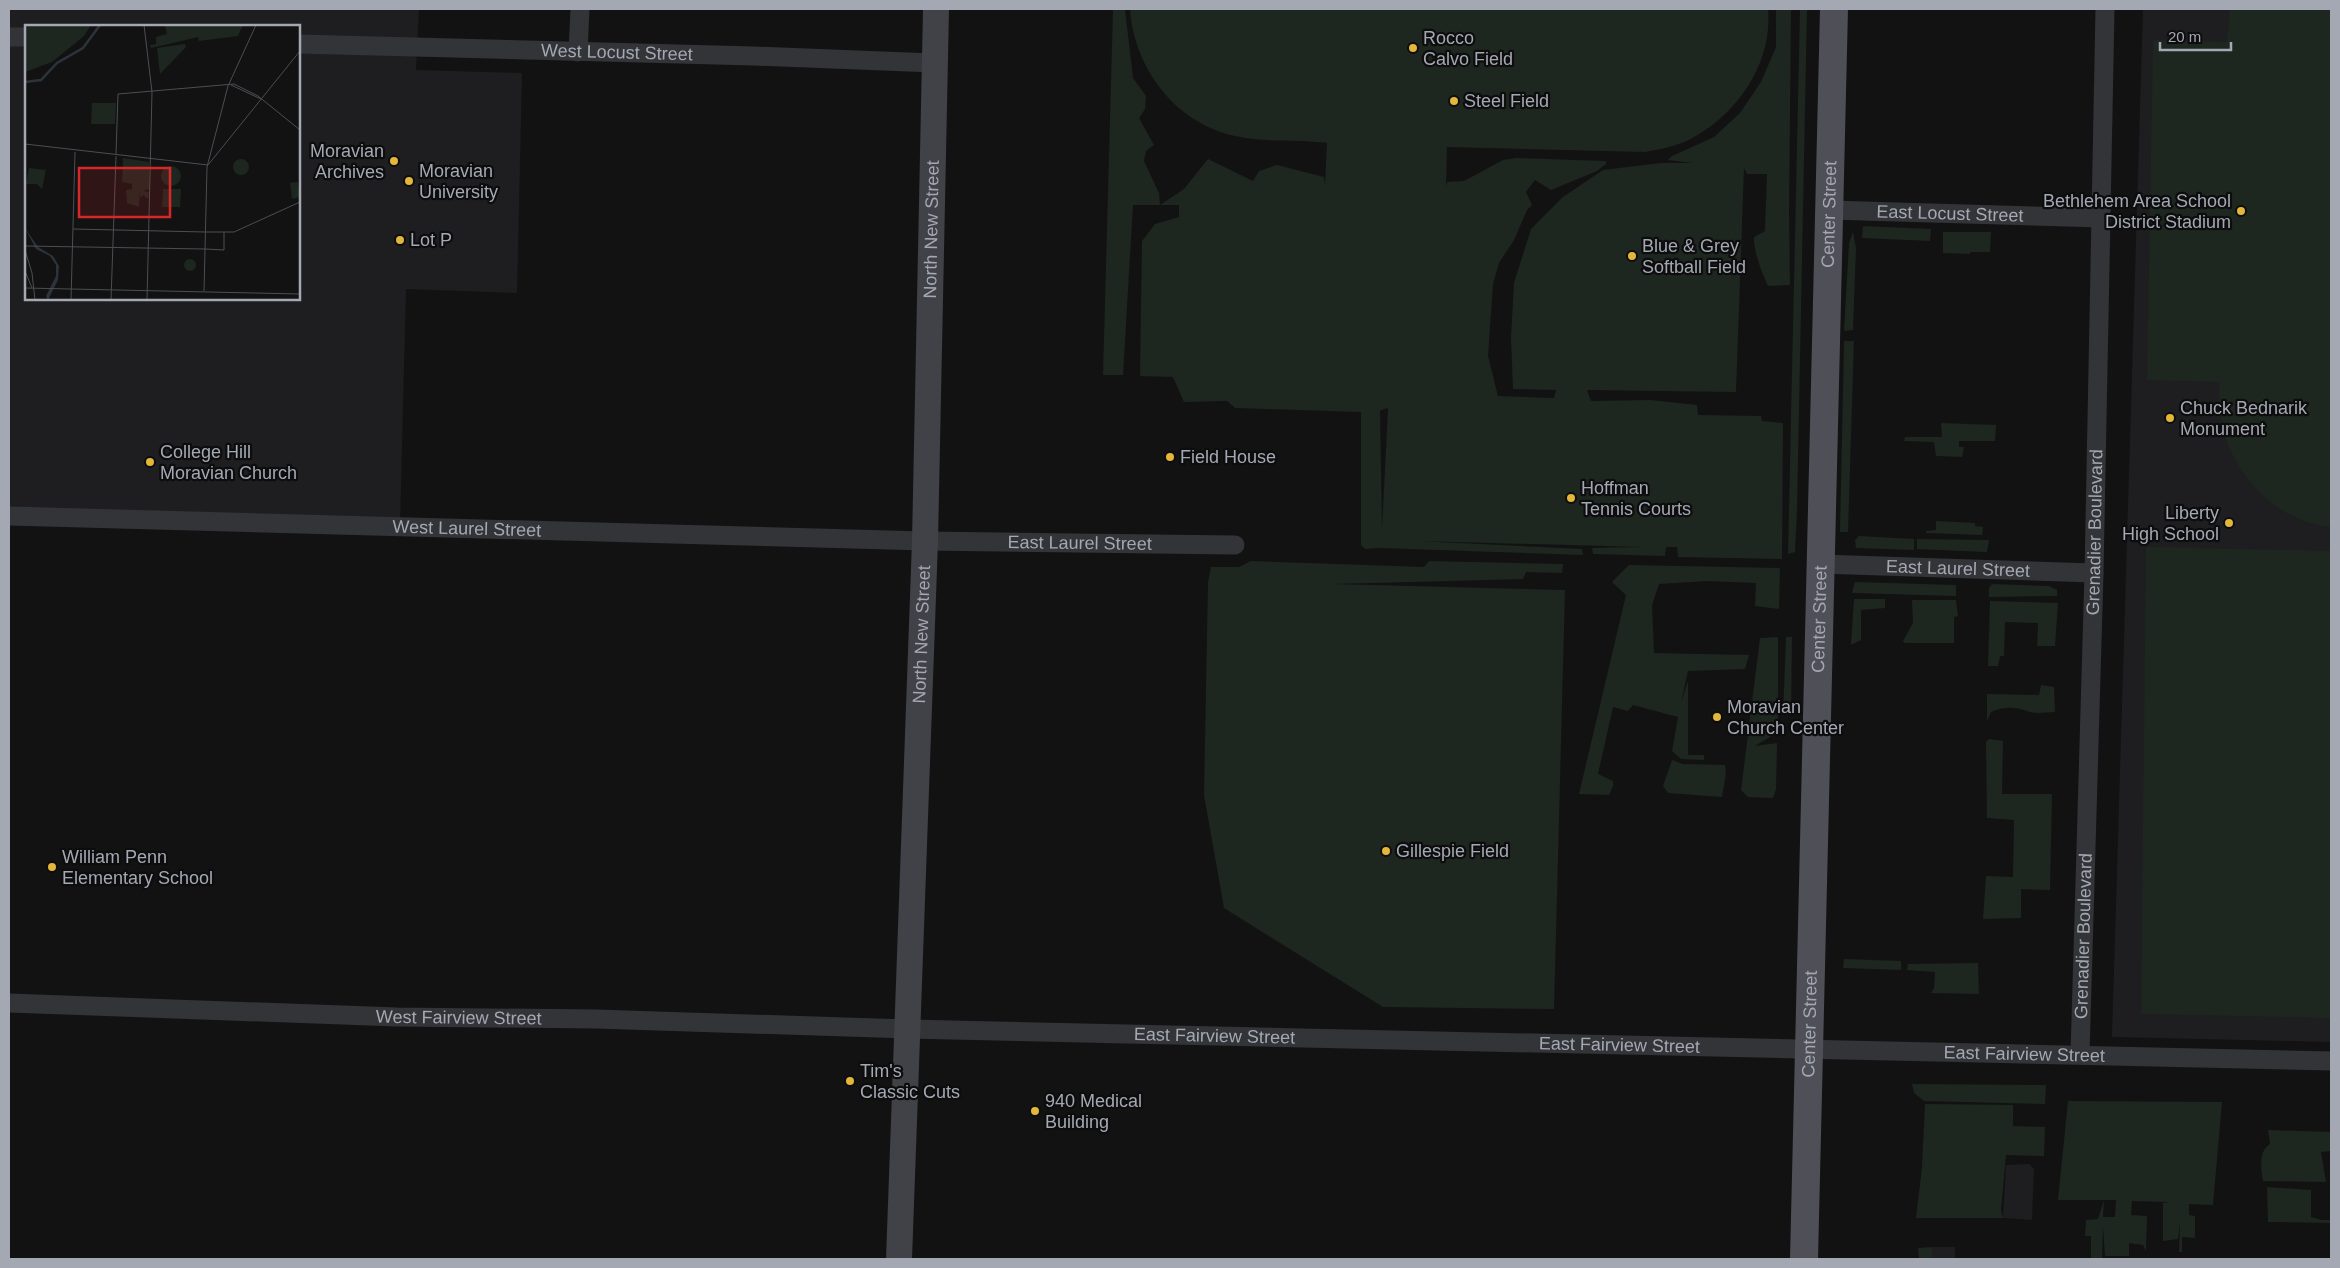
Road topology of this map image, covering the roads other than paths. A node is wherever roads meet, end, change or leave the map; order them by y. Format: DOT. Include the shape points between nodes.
graph roads {
  1 [pos="580,9"];
  2 [pos="936,9"];
  3 [pos="1834,9"];
  4 [pos="2105,9"];
  5 [pos="9,37"];
  6 [pos="25,37"];
  7 [pos="300,44"];
  8 [pos="578,52"];
  9 [pos="934,63"];
  10 [pos="1829,210"];
  11 [pos="2102,218"];
  12 [pos="9,516"];
  13 [pos="925,541"];
  14 [pos="1235,544"];
  15 [pos="1820,564"];
  16 [pos="2094,573"];
  17 [pos="9,1003"];
  18 [pos="908,1029"];
  19 [pos="1810,1049"];
  20 [pos="2080,1054"];
  21 [pos="2331,1061"];
  22 [pos="899,1259"];
  23 [pos="1804,1259"];
  1 -- 8 [label="street"];
  2 -- 9 [label="main road, North New Street"];
  3 -- 10 [label="main road, Center Street"];
  4 -- 11 [label="street, Grenadier Boulevard"];
  5 -- 6 [label="street"];
  7 -- 8 [label="street, West Locust Street"];
  8 -- 9 [label="street, West Locust Street"];
  9 -- 13 [label="main road, North New Street"];
  10 -- 11 [label="street, East Locust Street"];
  10 -- 15 [label="main road, Center Street"];
  11 -- 16 [label="street, Grenadier Boulevard"];
  12 -- 13 [label="street, West Laurel Street"];
  13 -- 14 [label="street, East Laurel Street"];
  13 -- 18 [label="main road, North New Street"];
  15 -- 16 [label="street, East Laurel Street"];
  15 -- 19 [label="main road, Center Street"];
  16 -- 20 [label="street, Grenadier Boulevard"];
  17 -- 18 [label="street, West Fairview Street" via="397,1017 596,1019"];
  18 -- 19 [label="street, East Fairview Street"];
  18 -- 22 [label="main road, North New Street"];
  19 -- 20 [label="street, East Fairview Street"];
  19 -- 23 [label="main road, Center Street"];
  20 -- 21 [label="street, East Fairview Street"];
}
